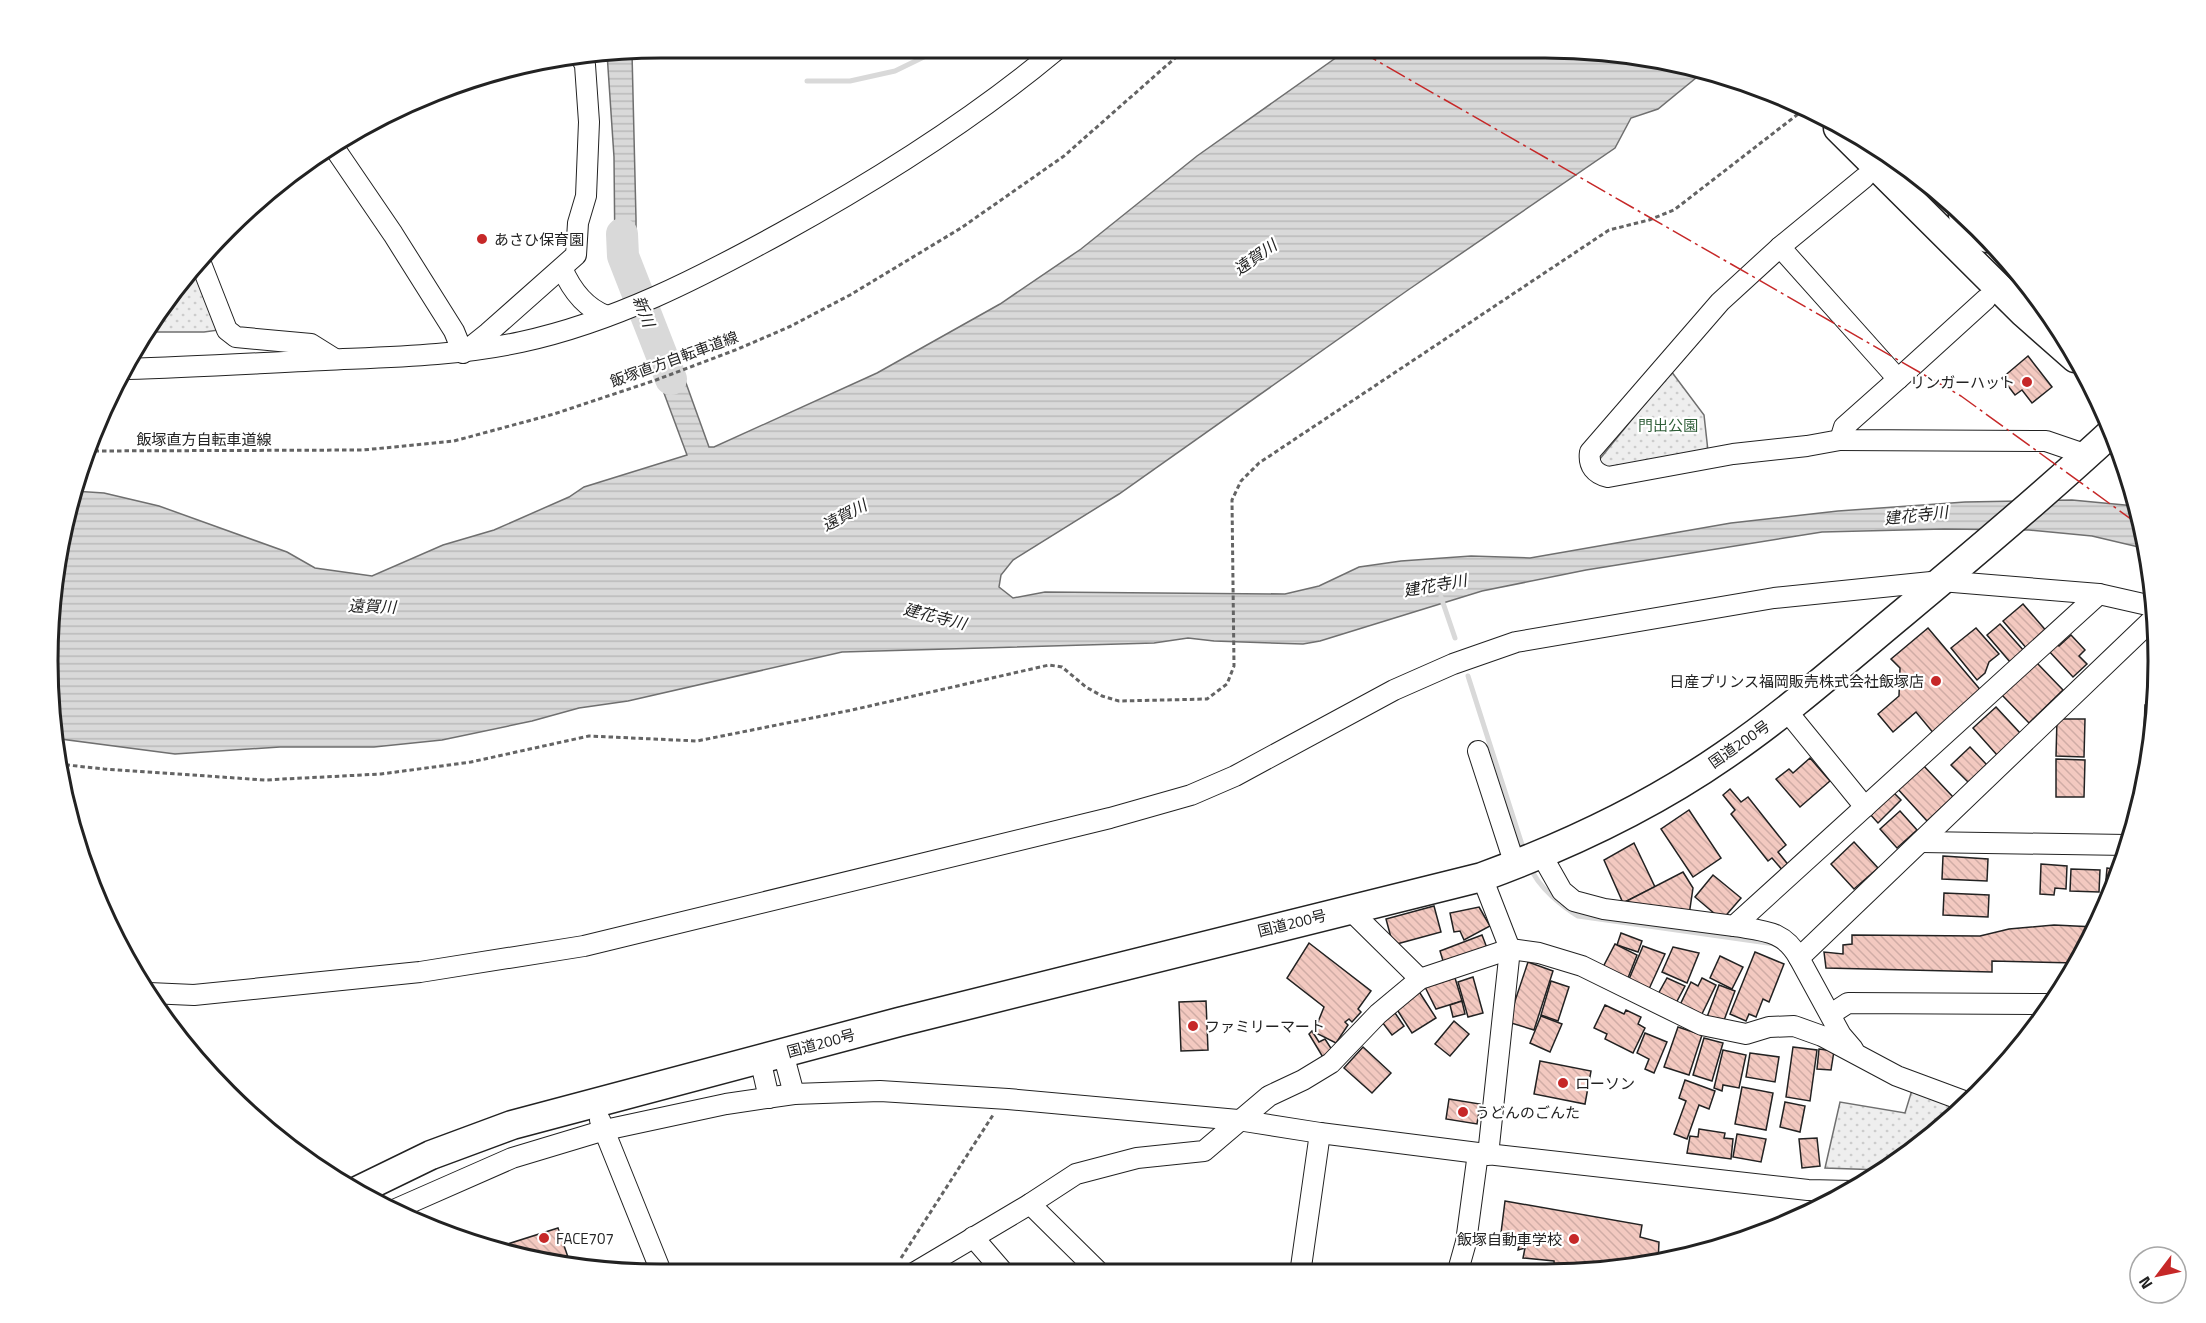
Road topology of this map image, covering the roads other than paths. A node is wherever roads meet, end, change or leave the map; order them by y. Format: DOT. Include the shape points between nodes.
graph roads {
  1 [pos="1047,58"];
  2 [pos="584,64"];
  3 [pos="1854,144"];
  4 [pos="337,153"];
  5 [pos="1864,178"];
  6 [pos="1780,247"];
  7 [pos="562,268"];
  8 [pos="203,270"];
  9 [pos="1986,299"];
  10 [pos="607,316"];
  11 [pos="2055,340"];
  12 [pos="463,352"];
  13 [pos="335,359"];
  14 [pos="135,369"];
  15 [pos="1898,379"];
  16 [pos="2105,439"];
  17 [pos="1840,440"];
  18 [pos="2082,459"];
  19 [pos="1951,572"];
  20 [pos="2099,594"];
  21 [pos="2144,604"];
  22 [pos="2146,626"];
  23 [pos="1786,710"];
  24 [pos="1478,751"];
  25 [pos="1865,807"];
  26 [pos="1921,842"];
  27 [pos="2118,845"];
  28 [pos="1528,860"];
  29 [pos="1482,877"];
  30 [pos="1349,909"];
  31 [pos="1734,926"];
  32 [pos="1510,949"];
  33 [pos="1799,958"];
  34 [pos="1420,979"];
  35 [pos="158,993"];
  36 [pos="2040,1005"];
  37 [pos="1831,1014"];
  38 [pos="771,1056"];
  39 [pos="1860,1058"];
  40 [pos="794,1094"];
  41 [pos="769,1098"];
  42 [pos="1959,1099"];
  43 [pos="592,1103"];
  44 [pos="1238,1120"];
  45 [pos="605,1130"];
  46 [pos="1320,1133"];
  47 [pos="1483,1154"];
  48 [pos="365,1187"];
  49 [pos="1833,1191"];
  50 [pos="1030,1204"];
  51 [pos="403,1206"];
  52 [pos="973,1237"];
  53 [pos="658,1264"];
  54 [pos="943,1264"];
  55 [pos="996,1264"];
  56 [pos="1091,1264"];
  57 [pos="1301,1264"];
  58 [pos="1460,1264"];
  1 -- 10 [label="street" via="898,165 812,216 714,270"];
  2 -- 7 [label="street" via="589,122 586,196 578,223 576,255"];
  3 -- 11 [label="highway"];
  4 -- 12 [label="street" via="405,253"];
  5 -- 6 [label="street"];
  6 -- 15 [label="street"];
  6 -- 17 [label="street" via="1720,302 1590,452 1588,460 1596,472 1608,477 1733,454"];
  7 -- 10 [label="street" via="583,301"];
  7 -- 12 [label="street"];
  8 -- 13 [label="street" via="227,330 236,337 310,344"];
  9 -- 15 [label="street"];
  10 -- 12 [label="street" via="522,342"];
  12 -- 13 [label="street"];
  13 -- 14 [label="street"];
  15 -- 17 [label="street" via="1844,427"];
  16 -- 18 [label="highway, 国道200号"];
  17 -- 18 [label="street" via="2046,441"];
  18 -- 19 [label="highway, 国道200号"];
  19 -- 20 [label="street"];
  19 -- 23 [label="highway, 国道200号"];
  19 -- 35 [label="street" via="1515,642 1394,690 1235,776 1191,795 584,946 420,972 194,995"];
  20 -- 21 [label="street"];
  20 -- 25 [label="street"];
  22 -- 26 [label="street"];
  23 -- 25 [label="street"];
  23 -- 28 [label="highway, 国道200号" via="1725,756 1670,790 1615,821"];
  24 -- 28 [label="street"];
  25 -- 31 [label="street"];
  26 -- 27 [label="street"];
  26 -- 33 [label="street"];
  28 -- 29 [label="highway, 国道200号"];
  28 -- 31 [label="street" via="1574,901 1604,909"];
  29 -- 30 [label="highway, 国道200号"];
  29 -- 32 [label="street"];
  30 -- 34 [label="street"];
  30 -- 38 [label="highway, 国道200号"];
  31 -- 33 [label="street" via="1777,934 1794,947"];
  32 -- 34 [label="street"];
  32 -- 39 [label="street" via="1582,966 1702,1025 1746,1034 1769,1027 1794,1026 1822,1036"];
  32 -- 47 [label="street"];
  33 -- 37 [label="street"];
  34 -- 44 [label="street" via="1378,1014 1331,1063 1269,1096"];
  36 -- 37 [label="street" via="1848,1003"];
  37 -- 39 [label="street" via="1841,1035"];
  38 -- 40 [label="street"];
  38 -- 41 [label="street"];
  38 -- 43 [label="highway, 国道200号"];
  39 -- 42 [label="street"];
  40 -- 41 [label="street"];
  40 -- 44 [label="street" via="880,1091"];
  41 -- 45 [label="street"];
  43 -- 45 [label="street"];
  43 -- 48 [label="highway, 国道200号" via="502,1128 431,1155"];
  44 -- 46 [label="street"];
  44 -- 50 [label="street" via="1204,1151 1137,1158 1076,1174"];
  45 -- 51 [label="street" via="512,1158"];
  45 -- 53 [label="street"];
  46 -- 47 [label="street"];
  46 -- 57 [label="street"];
  47 -- 49 [label="street"];
  47 -- 58 [label="street"];
  50 -- 52 [label="street"];
  50 -- 56 [label="street"];
  52 -- 54 [label="street"];
  52 -- 55 [label="street"];
}
